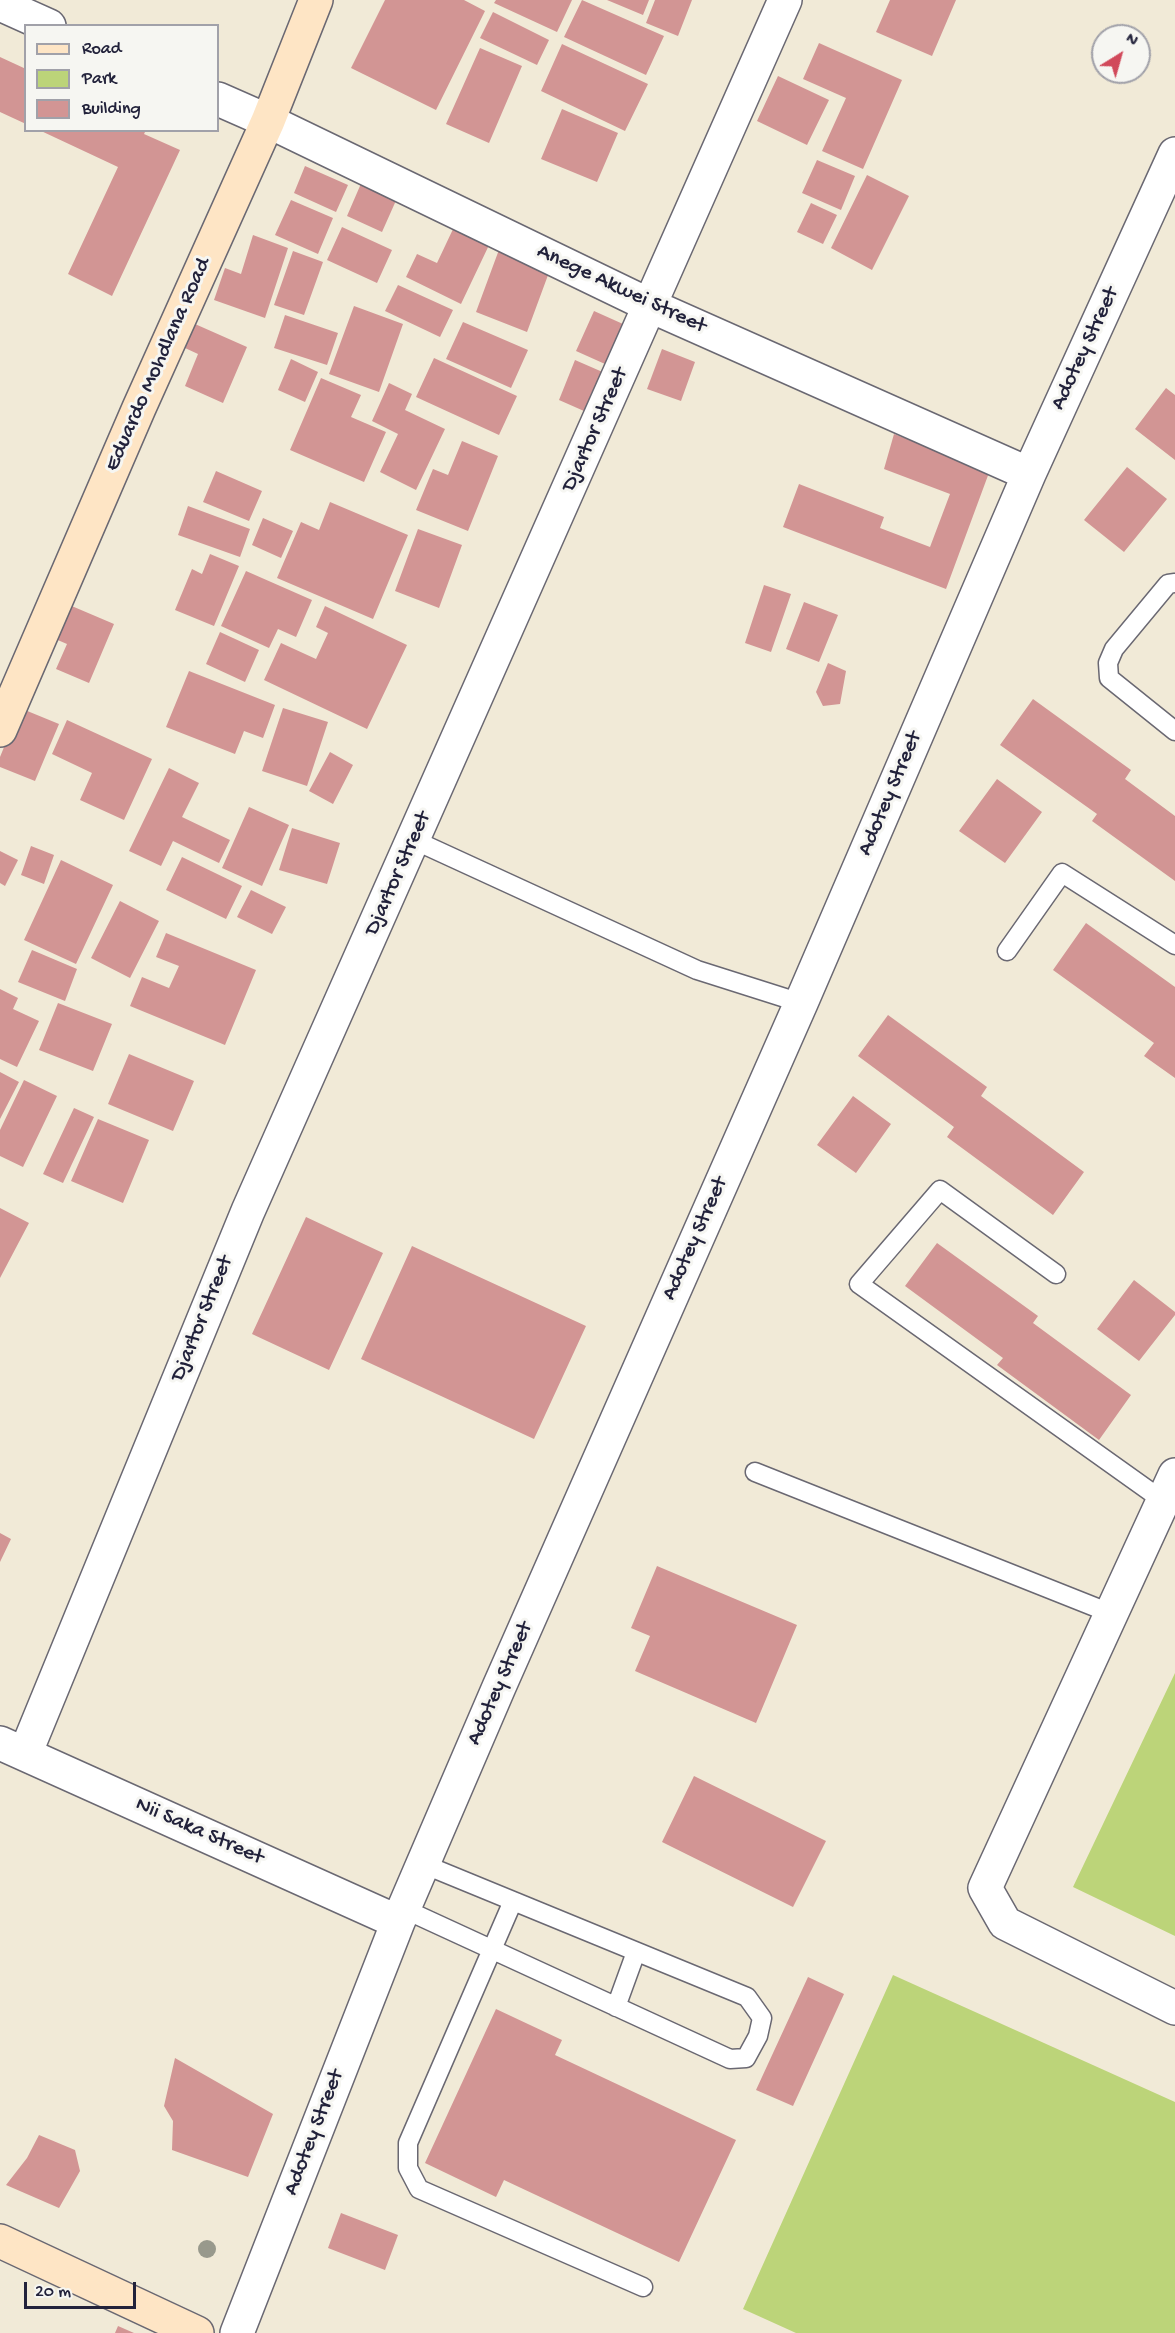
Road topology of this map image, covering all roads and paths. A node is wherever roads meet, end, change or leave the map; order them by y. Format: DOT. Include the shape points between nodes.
graph roads {
  1 [pos="316,0"];
  2 [pos="785,0"];
  3 [pos="0,4"];
  4 [pos="45,24"];
  5 [pos="219,99"];
  6 [pos="268,121"];
  7 [pos="1175,154"];
  8 [pos="651,306"];
  9 [pos="1029,474"];
  10 [pos="1175,583"];
  11 [pos="0,730"];
  12 [pos="1175,731"];
  13 [pos="414,840"];
  14 [pos="1175,945"];
  15 [pos="1007,951"];
  16 [pos="801,1003"];
  17 [pos="1056,1274"];
  18 [pos="755,1472"];
  19 [pos="1168,1487"];
  20 [pos="1110,1613"];
  21 [pos="12,1748"];
  22 [pos="423,1864"];
  23 [pos="513,1901"];
  24 [pos="401,1916"];
  25 [pos="493,1950"];
  26 [pos="636,1952"];
  27 [pos="616,2007"];
  28 [pos="1175,2008"];
  29 [pos="0,2241"];
  30 [pos="643,2286"];
  31 [pos="197,2333"];
  32 [pos="237,2333"];
  1 -- 6 [label="main road, Eduardo Mohdlana Road"];
  2 -- 8 [label="street, Djartor Street"];
  3 -- 4 [label="street"];
  5 -- 6 [label="street, Anege Akwei Street"];
  6 -- 8 [label="street, Anege Akwei Street"];
  6 -- 11 [label="main road, Eduardo Mohdlana Road"];
  7 -- 9 [label="street, Adotey Street"];
  8 -- 9 [label="street, Anege Akwei Street"];
  8 -- 13 [label="street, Djartor Street"];
  9 -- 16 [label="street, Adotey Street"];
  10 -- 12 [label="lane" via="1168,584 1114,649 1108,663 1109,678"];
  13 -- 16 [label="lane" via="697,970"];
  13 -- 21 [label="street, Djartor Street"];
  14 -- 15 [label="lane" via="1062,873"];
  16 -- 22 [label="street, Adotey Street"];
  17 -- 19 [label="lane" via="940,1191 859,1284"];
  18 -- 20 [label="lane"];
  19 -- 20 [label="street"];
  20 -- 28 [label="street" via="985,1888 1005,1923"];
  21 -- 24 [label="street, Nii Saka Street"];
  22 -- 23 [label="lane"];
  22 -- 24 [label="street, Adotey Street"];
  23 -- 25 [label="lane"];
  23 -- 26 [label="lane"];
  24 -- 25 [label="lane"];
  24 -- 32 [label="street, Adotey Street"];
  25 -- 27 [label="lane"];
  25 -- 30 [label="lane" via="408,2143 408,2168 419,2189"];
  26 -- 27 [label="lane"];
  26 -- 27 [label="lane" via="747,1997 762,2018 758,2036 746,2058 730,2059"];
  29 -- 31 [label="main road"];
}
